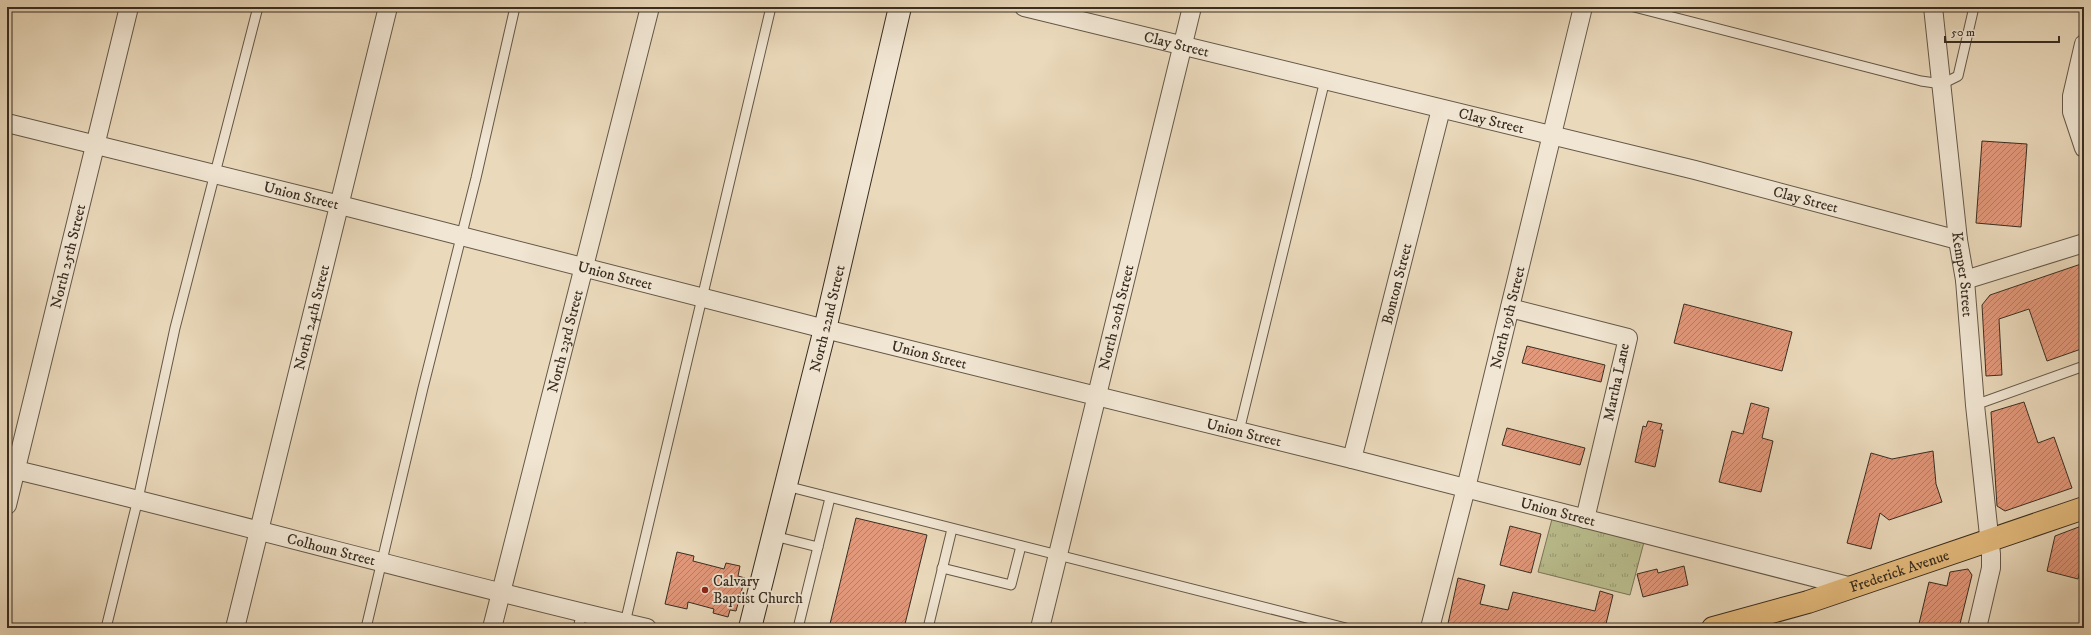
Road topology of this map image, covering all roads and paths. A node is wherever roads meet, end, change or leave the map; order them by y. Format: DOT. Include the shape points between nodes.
graph roads {
  1 [pos="129,7"];
  2 [pos="258,7"];
  3 [pos="388,7"];
  4 [pos="515,7"];
  5 [pos="650,7"];
  6 [pos="771,7"];
  7 [pos="900,7"];
  8 [pos="1024,7"];
  9 [pos="1192,7"];
  10 [pos="1583,7"];
  11 [pos="1634,7"];
  12 [pos="1932,7"];
  13 [pos="1974,7"];
  14 [pos="2084,44"];
  15 [pos="1183,45"];
  16 [pos="1325,80"];
  17 [pos="1942,84"];
  18 [pos="1441,109"];
  19 [pos="7,123"];
  20 [pos="1552,136"];
  21 [pos="95,145"];
  22 [pos="2084,148"];
  23 [pos="215,175"];
  24 [pos="340,205"];
  25 [pos="461,236"];
  26 [pos="1958,240"];
  27 [pos="2084,243"];
  28 [pos="584,268"];
  29 [pos="1965,280"];
  30 [pos="702,298"];
  31 [pos="1510,308"];
  32 [pos="826,329"];
  33 [pos="2084,366"];
  34 [pos="1098,397"];
  35 [pos="1975,405"];
  36 [pos="1239,431"];
  37 [pos="1352,459"];
  38 [pos="16,470"];
  39 [pos="786,486"];
  40 [pos="1466,488"];
  41 [pos="830,498"];
  42 [pos="138,499"];
  43 [pos="7,505"];
  44 [pos="2084,508"];
  45 [pos="1585,519"];
  46 [pos="952,529"];
  47 [pos="259,531"];
  48 [pos="774,536"];
  49 [pos="1989,541"];
  50 [pos="1021,546"];
  51 [pos="818,547"];
  52 [pos="1059,556"];
  53 [pos="382,561"];
  54 [pos="942,568"];
  55 [pos="1852,587"];
  56 [pos="500,594"];
  57 [pos="580,620"];
  58 [pos="625,623"];
  59 [pos="1719,627"];
  60 [pos="106,628"];
  61 [pos="235,628"];
  62 [pos="366,628"];
  63 [pos="492,628"];
  64 [pos="647,628"];
  65 [pos="750,628"];
  66 [pos="798,628"];
  67 [pos="928,628"];
  68 [pos="1040,628"];
  69 [pos="1346,628"];
  70 [pos="1430,628"];
  71 [pos="1977,628"];
  1 -- 21 [label="street, North 25th Street"];
  2 -- 23 [label="lane"];
  3 -- 24 [label="street, North 24th Street"];
  4 -- 25 [label="lane"];
  5 -- 28 [label="street, North 23rd Street"];
  6 -- 30 [label="lane"];
  7 -- 32 [label="main road, North 22nd Street"];
  8 -- 15 [label="street, Clay Street"];
  9 -- 15 [label="street, North 20th Street"];
  10 -- 20 [label="street, North 19th Street"];
  11 -- 17 [label="lane" via="1921,81"];
  12 -- 17 [label="street, Kemper Street"];
  13 -- 17 [label="lane" via="1958,76"];
  14 -- 22 [label="street" via="2072,96 2072,112"];
  15 -- 16 [label="street, Clay Street"];
  15 -- 34 [label="street, North 20th Street"];
  16 -- 18 [label="street, Clay Street"];
  16 -- 36 [label="lane"];
  17 -- 26 [label="street, Kemper Street"];
  18 -- 20 [label="street, Clay Street"];
  18 -- 37 [label="street, Bonton Street"];
  19 -- 21 [label="street, Union Street"];
  20 -- 26 [label="street, Clay Street" via="1695,170"];
  20 -- 31 [label="street, North 19th Street"];
  21 -- 23 [label="street, Union Street"];
  21 -- 38 [label="street, North 25th Street"];
  23 -- 24 [label="street, Union Street"];
  23 -- 42 [label="lane" via="175,328"];
  24 -- 25 [label="street, Union Street"];
  24 -- 47 [label="street, North 24th Street"];
  25 -- 28 [label="street, Union Street"];
  25 -- 53 [label="lane"];
  26 -- 29 [label="street, Kemper Street"];
  27 -- 29 [label="street"];
  28 -- 30 [label="street, Union Street"];
  28 -- 56 [label="street, North 23rd Street"];
  29 -- 35 [label="street, Kemper Street"];
  30 -- 32 [label="street, Union Street"];
  30 -- 58 [label="lane"];
  31 -- 40 [label="street, North 19th Street"];
  31 -- 45 [label="street, Martha Lane" via="1628,338"];
  32 -- 34 [label="street, Union Street"];
  32 -- 39 [label="main road, North 22nd Street"];
  33 -- 35 [label="lane"];
  34 -- 36 [label="street, Union Street"];
  34 -- 52 [label="street, North 20th Street"];
  35 -- 49 [label="street, Kemper Street"];
  36 -- 37 [label="street, Union Street"];
  37 -- 40 [label="street, Union Street"];
  38 -- 42 [label="street, Colhoun Street"];
  38 -- 43 [label="street, North 25th Street"];
  39 -- 41 [label="lane"];
  39 -- 48 [label="main road, North 22nd Street"];
  40 -- 45 [label="street, Union Street"];
  40 -- 70 [label="street, North 19th Street"];
  41 -- 46 [label="lane"];
  41 -- 51 [label="lane"];
  42 -- 47 [label="street, Colhoun Street"];
  42 -- 60 [label="lane"];
  44 -- 49 [label="main road, Frederick Avenue"];
  45 -- 55 [label="street, Union Street"];
  46 -- 50 [label="lane"];
  46 -- 54 [label="lane"];
  47 -- 53 [label="street, Colhoun Street"];
  47 -- 61 [label="street, North 24th Street"];
  48 -- 51 [label="lane"];
  48 -- 65 [label="main road, North 22nd Street"];
  49 -- 55 [label="main road, Frederick Avenue"];
  49 -- 71 [label="street, Kemper Street" via="1991,568"];
  50 -- 52 [label="lane"];
  50 -- 54 [label="lane" via="1010,584"];
  51 -- 66 [label="lane"];
  52 -- 68 [label="street, North 20th Street"];
  52 -- 69 [label="lane"];
  53 -- 56 [label="street, Colhoun Street"];
  53 -- 62 [label="lane"];
  54 -- 67 [label="lane"];
  55 -- 59 [label="main road, Frederick Avenue"];
  56 -- 57 [label="street, Colhoun Street"];
  56 -- 63 [label="street, North 23rd Street"];
  57 -- 58 [label="street, Colhoun Street"];
  58 -- 64 [label="street, Colhoun Street"];
}
